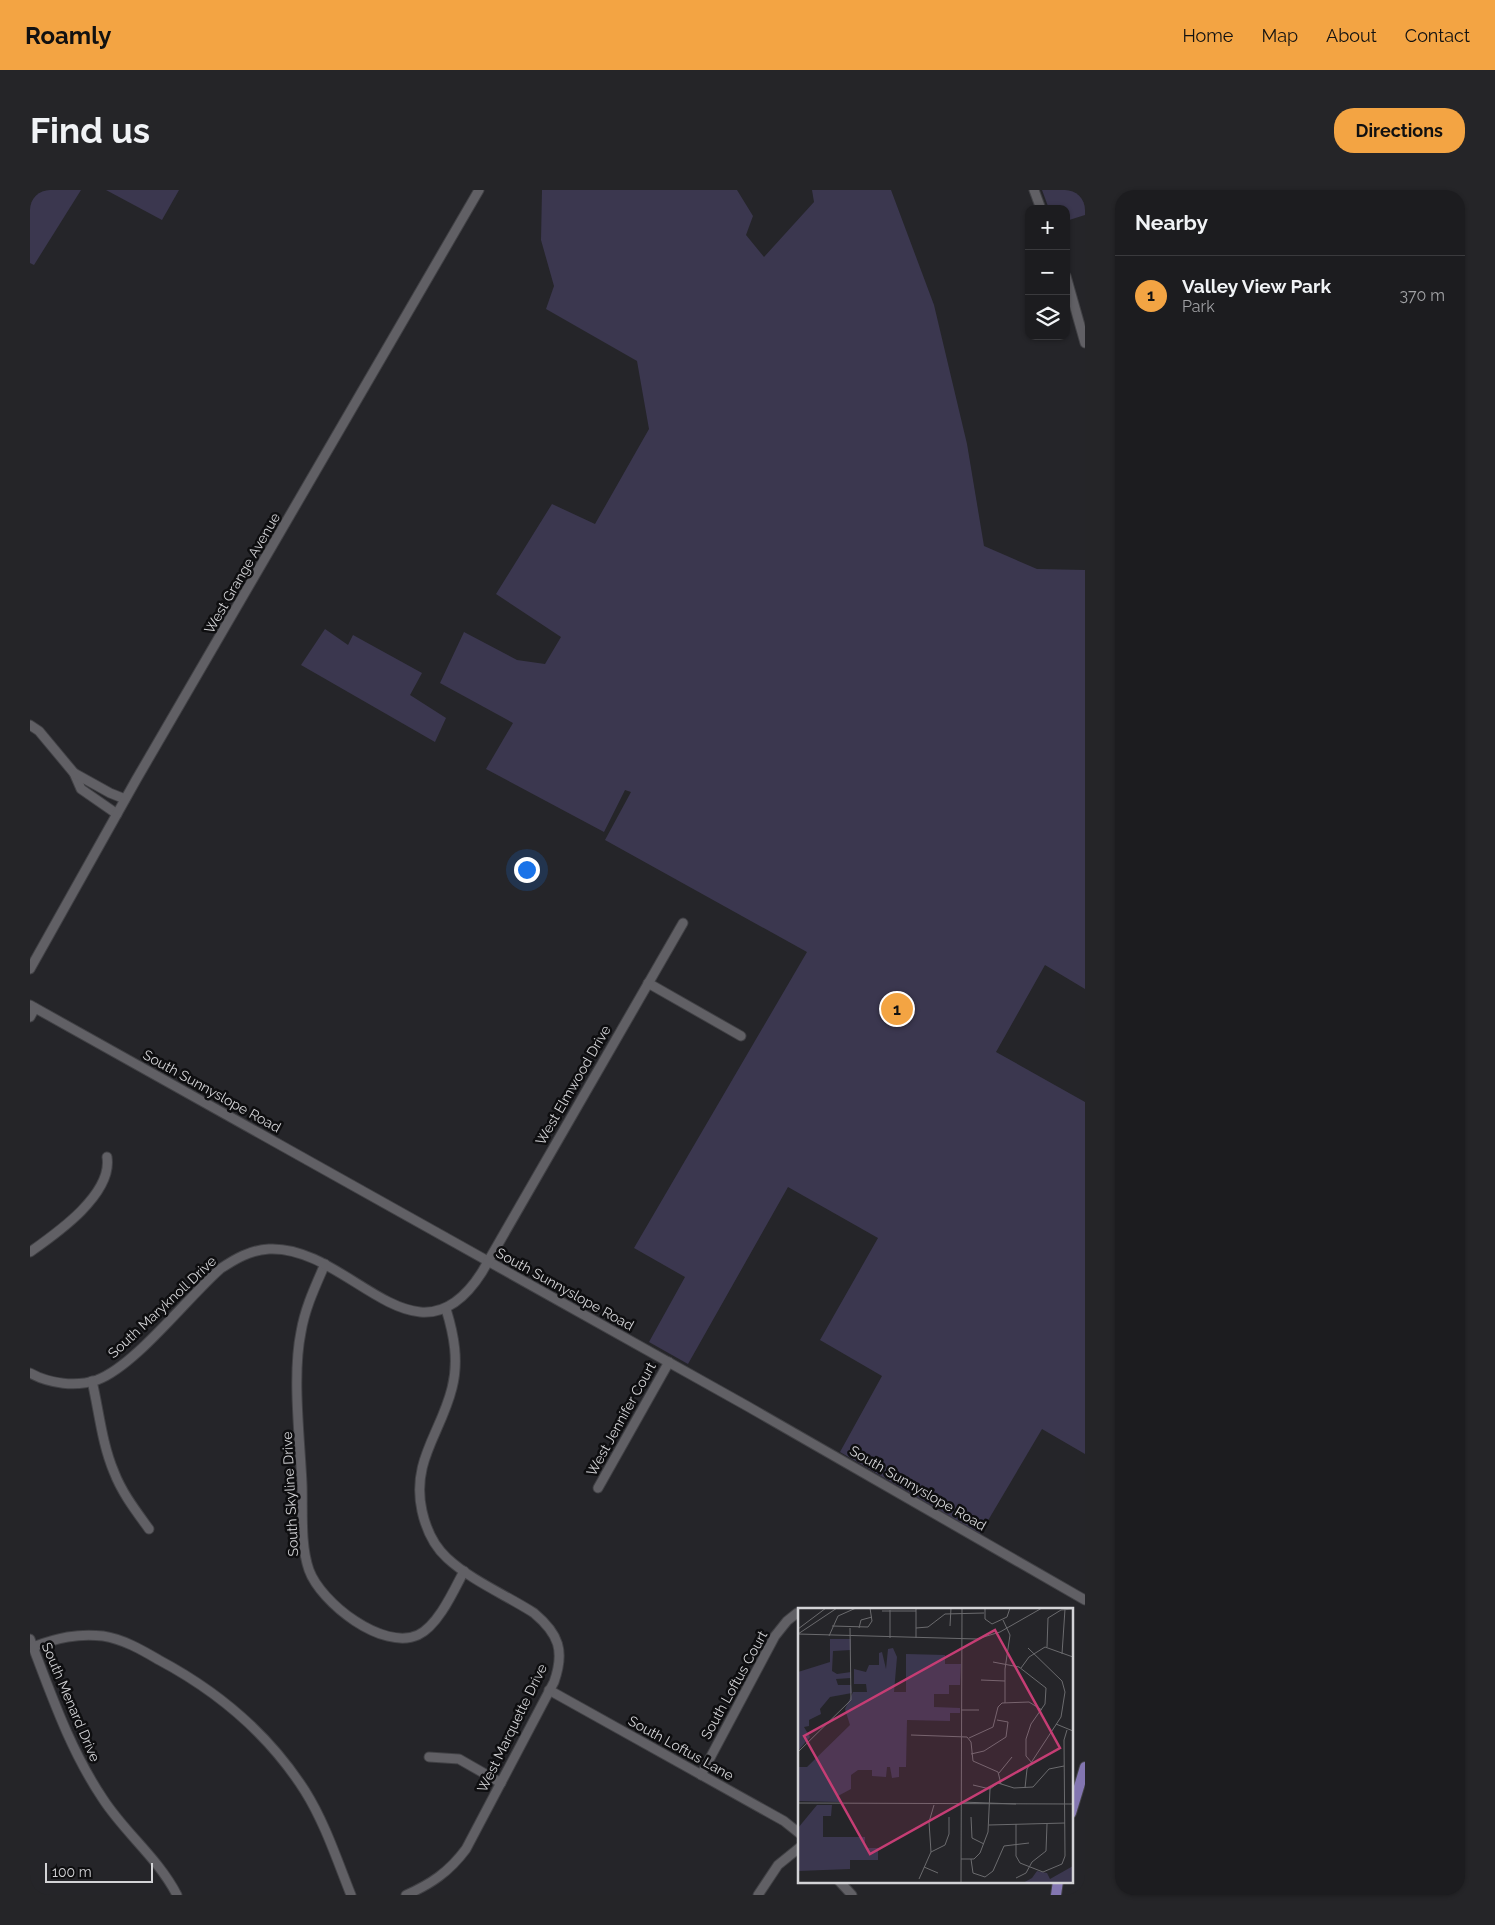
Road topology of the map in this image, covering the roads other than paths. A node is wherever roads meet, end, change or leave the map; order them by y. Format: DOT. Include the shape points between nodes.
graph roads {
  1 [pos="479,190"];
  2 [pos="1034,190"];
  3 [pos="1040,205"];
  4 [pos="1070,290"];
  5 [pos="1085,343"];
  6 [pos="30,725"];
  7 [pos="74,773"];
  8 [pos="126,799"];
  9 [pos="117,814"];
  10 [pos="683,923"];
  11 [pos="30,969"];
  12 [pos="648,983"];
  13 [pos="33,1007"];
  14 [pos="30,1017"];
  15 [pos="740,1036"];
  16 [pos="107,1157"];
  17 [pos="30,1252"];
  18 [pos="487,1262"];
  19 [pos="325,1264"];
  20 [pos="446,1309"];
  21 [pos="669,1362"];
  22 [pos="30,1373"];
  23 [pos="92,1381"];
  24 [pos="598,1488"];
  25 [pos="148,1529"];
  26 [pos="464,1572"];
  27 [pos="1085,1600"];
  28 [pos="798,1613"];
  29 [pos="31,1643"];
  30 [pos="549,1690"];
  31 [pos="429,1756"];
  32 [pos="1085,1767"];
  33 [pos="701,1775"];
  34 [pos="501,1783"];
  35 [pos="1072,1810"];
  36 [pos="798,1832"];
  37 [pos="798,1849"];
  38 [pos="840,1882"];
  39 [pos="1058,1882"];
  40 [pos="177,1895"];
  41 [pos="351,1895"];
  42 [pos="406,1895"];
  43 [pos="758,1895"];
  44 [pos="852,1895"];
  45 [pos="1056,1895"];
  1 -- 8 [label="street, West Grange Avenue"];
  2 -- 3 [label="street"];
  4 -- 5 [label="street"];
  6 -- 7 [label="street" via="39,731"];
  7 -- 8 [label="street"];
  7 -- 9 [label="street" via="81,789"];
  8 -- 9 [label="street, West Grange Avenue"];
  9 -- 11 [label="street, West Grange Avenue"];
  10 -- 12 [label="street, West Elmwood Drive"];
  12 -- 15 [label="street"];
  12 -- 18 [label="street, West Elmwood Drive"];
  13 -- 14 [label="street"];
  13 -- 18 [label="street, South Sunnyslope Road"];
  16 -- 17 [label="street" via="107,1172 96,1193 66,1224"];
  18 -- 20 [label="street" via="465,1296"];
  18 -- 21 [label="street, South Sunnyslope Road"];
  19 -- 20 [label="street, South Maryknoll Drive" via="407,1310 427,1312"];
  19 -- 23 [label="street, South Maryknoll Drive" via="280,1249 254,1251 239,1257 207,1281 128,1360 109,1374"];
  19 -- 26 [label="street, South Skyline Drive" via="305,1313 298,1366 304,1540 310,1571 326,1598 343,1613 392,1638 408,1638 428,1629"];
  20 -- 26 [label="street, West Marquette Drive" via="454,1341 455,1374 448,1402 421,1465 420,1501 430,1535"];
  21 -- 24 [label="street, West Jennifer Court"];
  21 -- 27 [label="street, South Sunnyslope Road"];
  22 -- 23 [label="street, South Maryknoll Drive" via="70,1384"];
  23 -- 25 [label="street" via="103,1439 114,1473"];
  26 -- 30 [label="street, West Marquette Drive" via="534,1613 552,1631 560,1655 558,1670"];
  28 -- 33 [label="street, South Loftus Court" via="775,1636"];
  29 -- 40 [label="street, South Menard Drive" via="62,1722 87,1774 104,1801 163,1870"];
  29 -- 41 [label="street" via="72,1635 111,1638 141,1650 220,1697 264,1739 301,1785 324,1829"];
  30 -- 33 [label="street, South Loftus Lane"];
  30 -- 34 [label="street, West Marquette Drive"];
  31 -- 34 [label="street" via="458,1759"];
  32 -- 35 [label="main road"];
  33 -- 36 [label="street, South Loftus Lane" via="784,1821"];
  34 -- 42 [label="street, West Marquette Drive" via="466,1849 454,1864 429,1885"];
  37 -- 43 [label="street" via="778,1865"];
  38 -- 44 [label="street"];
  39 -- 45 [label="main road"];
}
